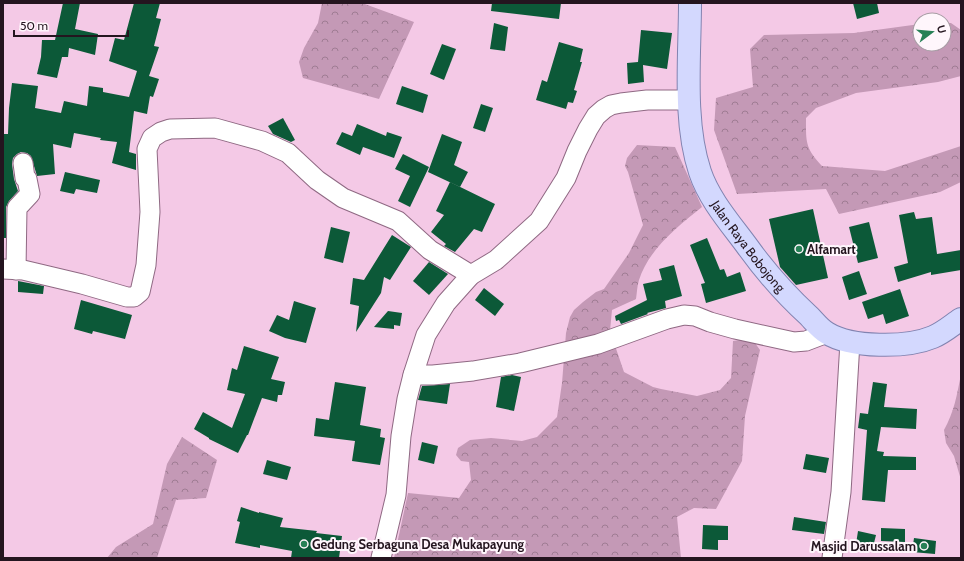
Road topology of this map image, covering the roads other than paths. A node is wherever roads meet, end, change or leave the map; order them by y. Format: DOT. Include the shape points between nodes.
graph roads {
  1 [pos="690,3"];
  2 [pos="689,100"];
  3 [pos="23,163"];
  4 [pos="10,269"];
  5 [pos="471,275"];
  6 [pos="961,319"];
  7 [pos="827,333"];
  8 [pos="850,342"];
  9 [pos="413,375"];
  10 [pos="381,558"];
  11 [pos="832,558"];
  1 -- 2 [label="main road, Jalan Raya Bobojong"];
  2 -- 5 [label="street" via="627,102 604,109 588,129 566,178 539,221 496,260"];
  2 -- 7 [label="main road, Jalan Raya Bobojong" via="700,172 712,197 761,265"];
  3 -- 4 [label="street" via="30,194 17,208"];
  4 -- 5 [label="street" via="82,284 132,298 137,296 146,265 150,220 147,149 152,138 170,129 215,128 262,141 288,153 317,180 343,198 398,221 430,250"];
  5 -- 9 [label="street" via="446,303 426,335"];
  6 -- 8 [label="main road, Jalan Raya Bobojong" via="934,336 920,341 893,345"];
  7 -- 8 [label="main road, Jalan Raya Bobojong"];
  7 -- 9 [label="street" via="806,341 794,342 684,315 598,344 520,363 433,375"];
  8 -- 11 [label="street" via="841,492"];
  9 -- 10 [label="street" via="401,436 396,495"];
}
